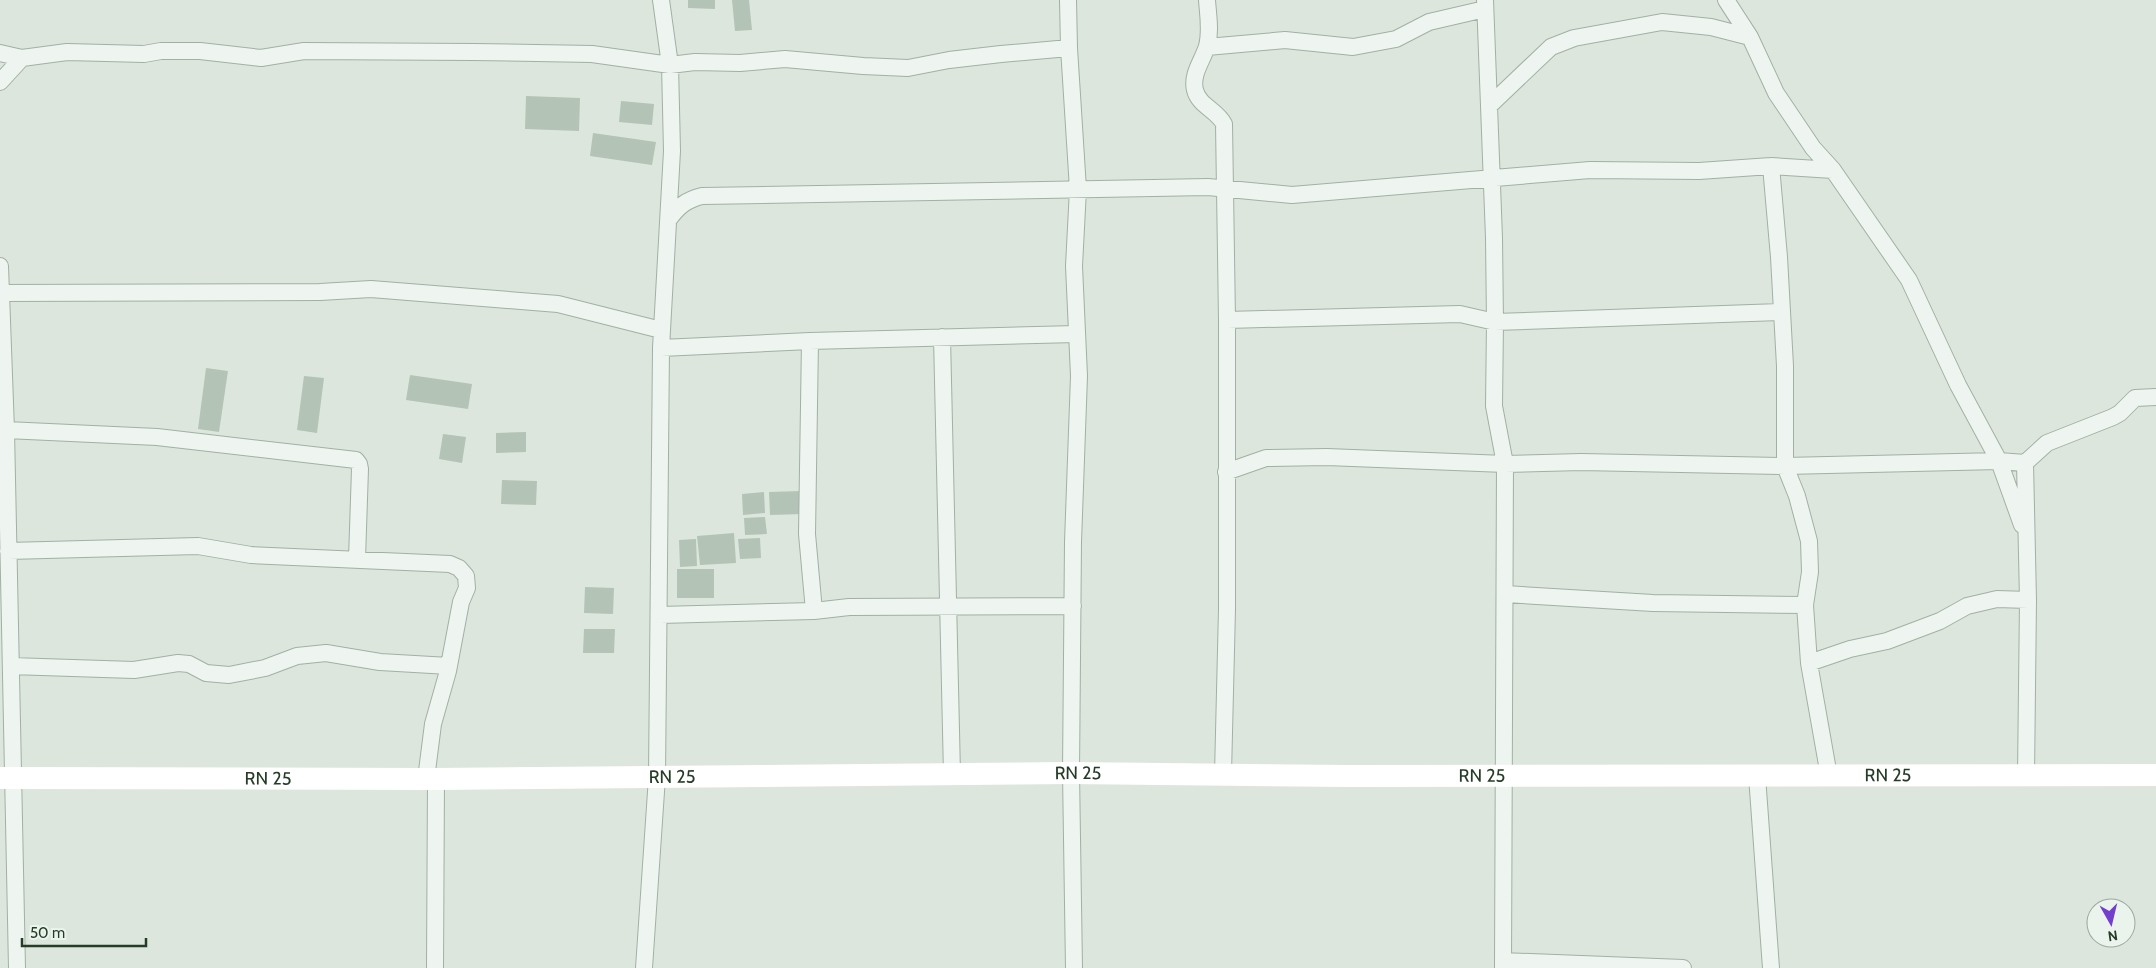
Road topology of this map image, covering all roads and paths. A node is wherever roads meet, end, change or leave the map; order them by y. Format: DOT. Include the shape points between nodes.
graph roads {
  1 [pos="661,0"];
  2 [pos="1068,0"];
  3 [pos="1207,0"];
  4 [pos="1726,0"];
  5 [pos="1485,5"];
  6 [pos="1750,37"];
  7 [pos="1207,46"];
  8 [pos="1069,48"];
  9 [pos="0,53"];
  10 [pos="22,58"];
  11 [pos="670,65"];
  12 [pos="0,82"];
  13 [pos="1489,106"];
  14 [pos="1771,166"];
  15 [pos="1833,170"];
  16 [pos="1491,180"];
  17 [pos="1078,189"];
  18 [pos="1226,189"];
  19 [pos="669,220"];
  20 [pos="0,266"];
  21 [pos="1,293"];
  22 [pos="1782,312"];
  23 [pos="1227,320"];
  24 [pos="1496,322"];
  25 [pos="661,330"];
  26 [pos="1076,334"];
  27 [pos="942,337"];
  28 [pos="810,341"];
  29 [pos="661,348"];
  30 [pos="2,395"];
  31 [pos="2156,397"];
  32 [pos="6,430"];
  33 [pos="1999,461"];
  34 [pos="2025,463"];
  35 [pos="1505,464"];
  36 [pos="1785,466"];
  37 [pos="1226,472"];
  38 [pos="3,497"];
  39 [pos="2027,539"];
  40 [pos="8,551"];
  41 [pos="357,559"];
  42 [pos="1505,594"];
  43 [pos="2028,600"];
  44 [pos="1805,605"];
  45 [pos="948,606"];
  46 [pos="1073,606"];
  47 [pos="814,611"];
  48 [pos="660,615"];
  49 [pos="5,641"];
  50 [pos="1809,663"];
  51 [pos="11,666"];
  52 [pos="449,666"];
  53 [pos="1071,773"];
  54 [pos="952,774"];
  55 [pos="1223,774"];
  56 [pos="1502,774"];
  57 [pos="1757,776"];
  58 [pos="1829,776"];
  59 [pos="2026,776"];
  60 [pos="2156,776"];
  61 [pos="657,777"];
  62 [pos="7,778"];
  63 [pos="431,779"];
  64 [pos="1503,964"];
  65 [pos="17,968"];
  66 [pos="435,968"];
  67 [pos="644,968"];
  68 [pos="1074,968"];
  69 [pos="1683,968"];
  70 [pos="1771,968"];
  1 -- 11 [label="street"];
  2 -- 8 [label="street"];
  3 -- 7 [label="street" via="1210,32"];
  4 -- 6 [label="street"];
  5 -- 7 [label="street" via="1429,22 1396,39 1353,47 1285,40"];
  5 -- 13 [label="street"];
  6 -- 13 [label="street" via="1711,27 1662,22 1574,38 1551,48"];
  6 -- 15 [label="street" via="1776,93 1813,148"];
  7 -- 18 [label="street" via="1197,68 1194,88 1198,98 1220,115 1224,124"];
  8 -- 11 [label="street" via="950,60 908,68 785,59"];
  8 -- 17 [label="street"];
  9 -- 10 [label="street"];
  10 -- 11 [label="street" via="67,52 144,54 161,51 261,58 304,51 354,50 592,54"];
  10 -- 12 [label="street"];
  11 -- 19 [label="street" via="672,150"];
  13 -- 16 [label="street"];
  14 -- 15 [label="street"];
  14 -- 16 [label="street" via="1699,171 1590,170"];
  14 -- 22 [label="street"];
  15 -- 33 [label="street" via="1909,280 1958,385"];
  16 -- 18 [label="street" via="1292,195"];
  16 -- 24 [label="street"];
  17 -- 18 [label="street"];
  17 -- 19 [label="street" via="702,196 680,205"];
  17 -- 26 [label="street" via="1074,266"];
  18 -- 23 [label="street"];
  19 -- 25 [label="street"];
  20 -- 21 [label="street"];
  21 -- 25 [label="street" via="370,289 558,304"];
  21 -- 30 [label="street"];
  22 -- 24 [label="street"];
  22 -- 36 [label="street"];
  23 -- 24 [label="street" via="1460,314"];
  23 -- 37 [label="street"];
  24 -- 35 [label="street" via="1494,406"];
  25 -- 29 [label="street"];
  26 -- 27 [label="street"];
  26 -- 46 [label="street"];
  27 -- 28 [label="street"];
  27 -- 45 [label="street"];
  28 -- 29 [label="street"];
  28 -- 47 [label="street" via="807,534"];
  29 -- 48 [label="street"];
  30 -- 32 [label="street"];
  31 -- 34 [label="street" via="2135,398 2120,413 2047,444"];
  32 -- 38 [label="street"];
  32 -- 41 [label="street" via="157,437 356,460 360,469"];
  33 -- 34 [label="street"];
  33 -- 36 [label="street"];
  33 -- 39 [label="street"];
  34 -- 39 [label="street"];
  35 -- 36 [label="street" via="1581,462"];
  35 -- 37 [label="street" via="1327,457 1266,458"];
  35 -- 42 [label="street"];
  36 -- 44 [label="street" via="1798,496 1809,541 1810,572"];
  37 -- 55 [label="street"];
  38 -- 40 [label="street"];
  39 -- 43 [label="street"];
  40 -- 41 [label="street" via="198,546 251,555"];
  40 -- 49 [label="street"];
  41 -- 52 [label="street" via="450,564 466,576 468,588 461,602"];
  42 -- 44 [label="street" via="1653,603"];
  42 -- 56 [label="street"];
  43 -- 50 [label="street" via="1997,599 1967,606 1940,621 1887,641 1850,648"];
  43 -- 59 [label="street"];
  44 -- 50 [label="street"];
  45 -- 46 [label="street"];
  45 -- 47 [label="street" via="849,606"];
  45 -- 54 [label="street"];
  46 -- 53 [label="street"];
  47 -- 48 [label="street"];
  48 -- 61 [label="street"];
  49 -- 51 [label="street"];
  50 -- 58 [label="street"];
  51 -- 52 [label="street" via="134,670 178,663 189,664 206,673 229,675 257,671 297,656 326,653 380,662"];
  51 -- 62 [label="street"];
  52 -- 63 [label="street" via="433,724"];
  53 -- 54 [label="main road, RN 25 / RN 25"];
  53 -- 55 [label="main road, RN 25 / RN 25"];
  53 -- 68 [label="street"];
  54 -- 61 [label="main road, RN 25 / RN 25"];
  55 -- 56 [label="main road, RN 25 / RN 25"];
  56 -- 57 [label="main road, RN 25 / RN 25"];
  56 -- 64 [label="street"];
  57 -- 58 [label="main road, RN 25 / RN 25"];
  57 -- 70 [label="street"];
  58 -- 59 [label="main road, RN 25 / RN 25"];
  59 -- 60 [label="main road, RN 25 / RN 25"];
  61 -- 63 [label="main road, RN 25 / RN 25"];
  61 -- 67 [label="street"];
  62 -- 63 [label="main road, RN 25 / RN 25"];
  62 -- 65 [label="street"];
  63 -- 66 [label="street"];
  64 -- 69 [label="street"];
}
